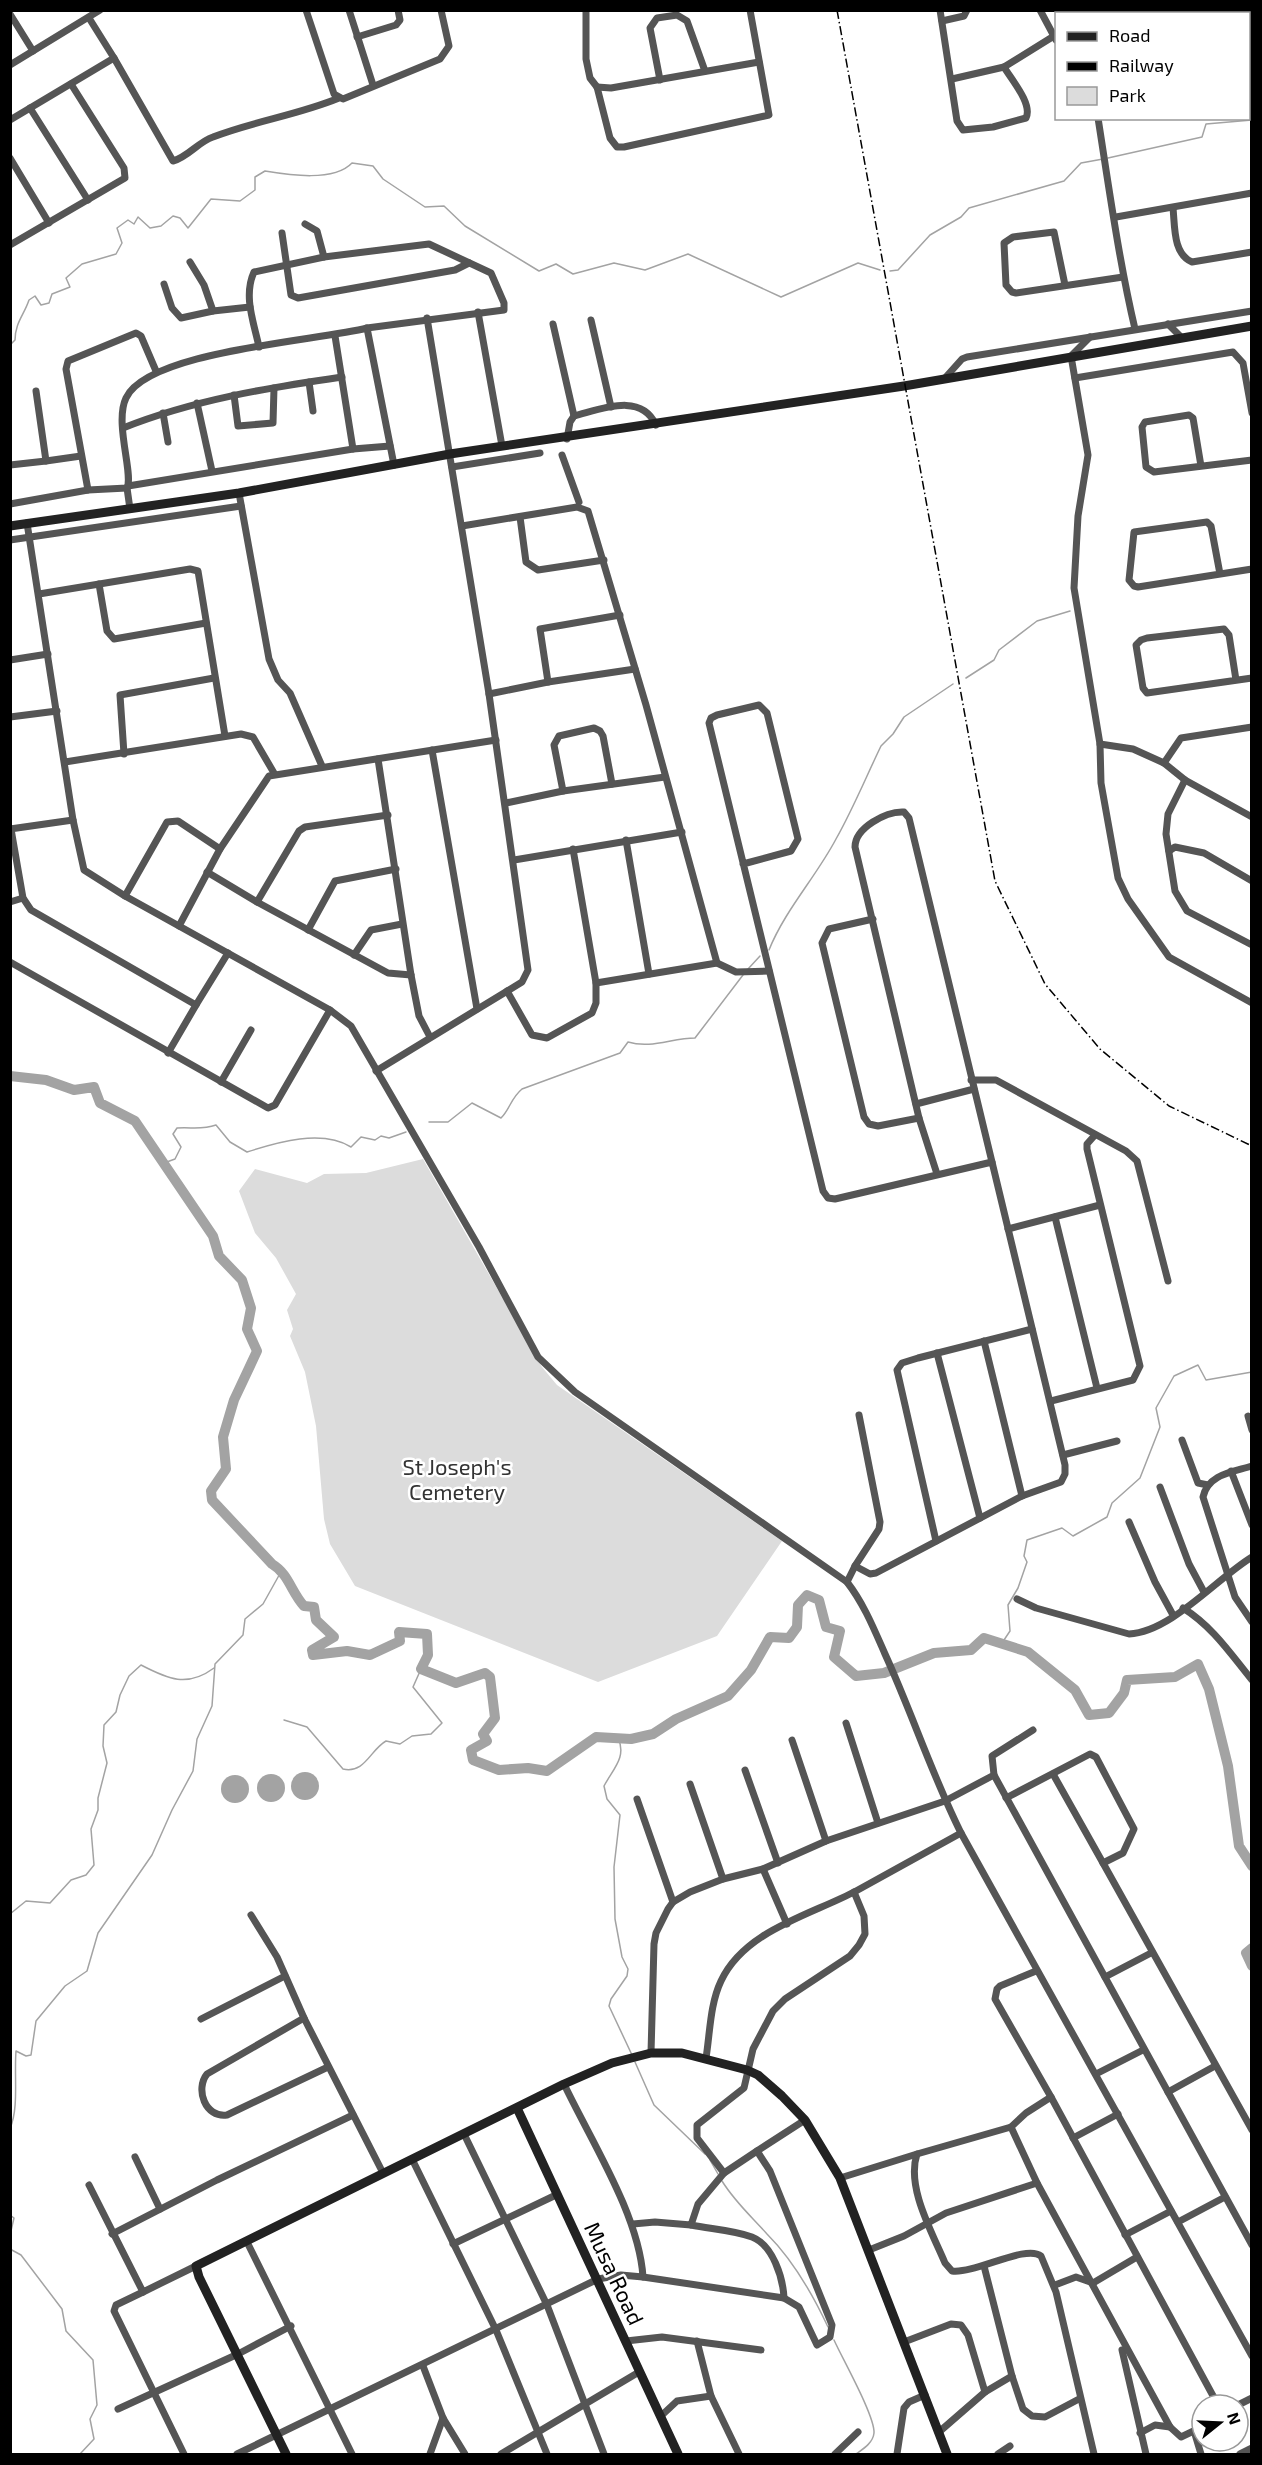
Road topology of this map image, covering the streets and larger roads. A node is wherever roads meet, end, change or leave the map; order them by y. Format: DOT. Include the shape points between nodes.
graph roads {
  1 [pos="100,10"];
  2 [pos="306,10"];
  3 [pos="349,10"];
  4 [pos="398,10"];
  5 [pos="441,10"];
  6 [pos="586,10"];
  7 [pos="750,10"];
  8 [pos="940,10"];
  9 [pos="967,10"];
  10 [pos="1040,10"];
  11 [pos="10,14"];
  12 [pos="89,18"];
  13 [pos="942,21"];
  14 [pos="357,37"];
  15 [pos="1055,38"];
  16 [pos="33,51"];
  17 [pos="114,58"];
  18 [pos="759,62"];
  19 [pos="10,64"];
  20 [pos="1004,67"];
  21 [pos="705,71"];
  22 [pos="952,79"];
  23 [pos="660,80"];
  24 [pos="71,84"];
  25 [pos="373,85"];
  26 [pos="597,87"];
  27 [pos="611,88"];
  28 [pos="339,98"];
  29 [pos="601,100"];
  30 [pos="30,108"];
  31 [pos="10,120"];
  32 [pos="1098,120"];
  33 [pos="10,158"];
  34 [pos="1251,193"];
  35 [pos="88,200"];
  36 [pos="1173,208"];
  37 [pos="1116,217"];
  38 [pos="49,223"];
  39 [pos="305,224"];
  40 [pos="282,233"];
  41 [pos="10,244"];
  42 [pos="1251,252"];
  43 [pos="324,257"];
  44 [pos="190,262"];
  45 [pos="469,263"];
  46 [pos="285,264"];
  47 [pos="1123,277"];
  48 [pos="164,284"];
  49 [pos="1065,285"];
  50 [pos="250,307"];
  51 [pos="1251,310"];
  52 [pos="213,311"];
  53 [pos="478,312"];
  54 [pos="427,318"];
  55 [pos="591,320"];
  56 [pos="553,324"];
  57 [pos="1168,324"];
  58 [pos="1251,326"];
  59 [pos="367,328"];
  60 [pos="1135,329"];
  61 [pos="336,336"];
  62 [pos="1090,337"];
  63 [pos="1181,337"];
  64 [pos="259,347"];
  65 [pos="1071,356"];
  66 [pos="156,371"];
  67 [pos="342,377"];
  68 [pos="945,378"];
  69 [pos="1076,378"];
  70 [pos="309,382"];
  71 [pos="274,388"];
  72 [pos="36,391"];
  73 [pos="234,395"];
  74 [pos="197,403"];
  75 [pos="611,407"];
  76 [pos="314,411"];
  77 [pos="163,412"];
  78 [pos="1251,413"];
  79 [pos="574,416"];
  80 [pos="656,425"];
  81 [pos="123,428"];
  82 [pos="567,438"];
  83 [pos="168,442"];
  84 [pos="390,446"];
  85 [pos="502,446"];
  86 [pos="353,449"];
  87 [pos="540,453"];
  88 [pos="450,454"];
  89 [pos="562,455"];
  90 [pos="81,456"];
  91 [pos="1251,460"];
  92 [pos="46,461"];
  93 [pos="10,465"];
  94 [pos="394,465"];
  95 [pos="1201,466"];
  96 [pos="452,467"];
  97 [pos="212,471"];
  98 [pos="127,487"];
  99 [pos="88,490"];
  100 [pos="239,493"];
  101 [pos="579,502"];
  102 [pos="10,504"];
  103 [pos="241,506"];
  104 [pos="130,508"];
  105 [pos="520,517"];
  106 [pos="27,524"];
  107 [pos="10,526"];
  108 [pos="462,526"];
  109 [pos="28,537"];
  110 [pos="10,540"];
  111 [pos="604,561"];
  112 [pos="1251,569"];
  113 [pos="1220,574"];
  114 [pos="99,584"];
  115 [pos="39,594"];
  116 [pos="620,615"];
  117 [pos="206,622"];
  118 [pos="48,654"];
  119 [pos="10,660"];
  120 [pos="635,669"];
  121 [pos="214,678"];
  122 [pos="1251,678"];
  123 [pos="1236,680"];
  124 [pos="548,682"];
  125 [pos="489,694"];
  126 [pos="57,711"];
  127 [pos="10,717"];
  128 [pos="1251,727"];
  129 [pos="225,736"];
  130 [pos="496,740"];
  131 [pos="1100,744"];
  132 [pos="432,750"];
  133 [pos="124,754"];
  134 [pos="378,759"];
  135 [pos="65,762"];
  136 [pos="1164,763"];
  137 [pos="322,766"];
  138 [pos="274,773"];
  139 [pos="665,777"];
  140 [pos="1185,780"];
  141 [pos="612,784"];
  142 [pos="563,791"];
  143 [pos="506,803"];
  144 [pos="388,815"];
  145 [pos="1251,817"];
  146 [pos="72,820"];
  147 [pos="11,829"];
  148 [pos="682,832"];
  149 [pos="626,840"];
  150 [pos="220,849"];
  151 [pos="573,849"];
  152 [pos="1169,851"];
  153 [pos="514,860"];
  154 [pos="743,864"];
  155 [pos="396,868"];
  156 [pos="207,872"];
  157 [pos="1251,881"];
  158 [pos="124,896"];
  159 [pos="23,898"];
  160 [pos="10,902"];
  161 [pos="258,902"];
  162 [pos="873,918"];
  163 [pos="402,924"];
  164 [pos="179,926"];
  165 [pos="308,930"];
  166 [pos="1251,945"];
  167 [pos="228,953"];
  168 [pos="354,954"];
  169 [pos="10,962"];
  170 [pos="717,963"];
  171 [pos="769,971"];
  172 [pos="649,974"];
  173 [pos="411,975"];
  174 [pos="596,983"];
  175 [pos="507,991"];
  176 [pos="1251,1003"];
  177 [pos="196,1005"];
  178 [pos="477,1009"];
  179 [pos="330,1010"];
  180 [pos="251,1030"];
  181 [pos="430,1037"];
  182 [pos="168,1053"];
  183 [pos="376,1071"];
  184 [pos="971,1080"];
  185 [pos="221,1082"];
  186 [pos="974,1089"];
  187 [pos="916,1104"];
  188 [pos="919,1118"];
  189 [pos="1095,1135"];
  190 [pos="992,1162"];
  191 [pos="937,1174"];
  192 [pos="1100,1205"];
  193 [pos="1055,1217"];
  194 [pos="1008,1229"];
  195 [pos="1168,1281"];
  196 [pos="1032,1329"];
  197 [pos="984,1341"];
  198 [pos="938,1353"];
  199 [pos="1097,1388"];
  200 [pos="1051,1401"];
  201 [pos="859,1415"];
  202 [pos="1248,1416"];
  203 [pos="1251,1430"];
  204 [pos="1182,1440"];
  205 [pos="1117,1441"];
  206 [pos="1063,1455"];
  207 [pos="1251,1466"];
  208 [pos="1231,1471"];
  209 [pos="1198,1483"];
  210 [pos="1208,1485"];
  211 [pos="1160,1487"];
  212 [pos="1022,1496"];
  213 [pos="1203,1497"];
  214 [pos="980,1518"];
  215 [pos="1129,1522"];
  216 [pos="1251,1525"];
  217 [pos="936,1541"];
  218 [pos="1251,1557"];
  219 [pos="855,1566"];
  220 [pos="1227,1574"];
  221 [pos="847,1581"];
  222 [pos="1204,1592"];
  223 [pos="1017,1599"];
  224 [pos="1183,1608"];
  225 [pos="1173,1615"];
  226 [pos="1251,1622"];
  227 [pos="1251,1680"];
  228 [pos="846,1723"];
  229 [pos="1033,1730"];
  230 [pos="792,1740"];
  231 [pos="745,1770"];
  232 [pos="1053,1774"];
  233 [pos="994,1775"];
  234 [pos="690,1784"];
  235 [pos="1006,1798"];
  236 [pos="637,1799"];
  237 [pos="945,1801"];
  238 [pos="878,1823"];
  239 [pos="961,1833"];
  240 [pos="826,1841"];
  241 [pos="778,1863"];
  242 [pos="1103,1863"];
  243 [pos="763,1869"];
  244 [pos="723,1879"];
  245 [pos="854,1892"];
  246 [pos="673,1902"];
  247 [pos="251,1915"];
  248 [pos="787,1924"];
  249 [pos="1151,1953"];
  250 [pos="1036,1971"];
  251 [pos="285,1976"];
  252 [pos="1105,1977"];
  253 [pos="304,2018"];
  254 [pos="201,2019"];
  255 [pos="1143,2050"];
  256 [pos="651,2053"];
  257 [pos="706,2058"];
  258 [pos="1215,2066"];
  259 [pos="328,2067"];
  260 [pos="747,2070"];
  261 [pos="1096,2074"];
  262 [pos="564,2084"];
  263 [pos="1168,2092"];
  264 [pos="1051,2097"];
  265 [pos="516,2108"];
  266 [pos="1118,2114"];
  267 [pos="353,2115"];
  268 [pos="805,2120"];
  269 [pos="1011,2127"];
  270 [pos="1251,2129"];
  271 [pos="464,2134"];
  272 [pos="1073,2138"];
  273 [pos="757,2151"];
  274 [pos="917,2154"];
  275 [pos="135,2157"];
  276 [pos="411,2159"];
  277 [pos="383,2174"];
  278 [pos="721,2178"];
  279 [pos="840,2178"];
  280 [pos="1036,2183"];
  281 [pos="89,2185"];
  282 [pos="556,2195"];
  283 [pos="1225,2197"];
  284 [pos="160,2210"];
  285 [pos="1171,2211"];
  286 [pos="505,2219"];
  287 [pos="928,2222"];
  288 [pos="1178,2222"];
  289 [pos="633,2224"];
  290 [pos="691,2225"];
  291 [pos="112,2234"];
  292 [pos="1125,2235"];
  293 [pos="247,2242"];
  294 [pos="453,2244"];
  295 [pos="1251,2245"];
  296 [pos="869,2250"];
  297 [pos="1137,2257"];
  298 [pos="196,2266"];
  299 [pos="984,2266"];
  300 [pos="644,2277"];
  301 [pos="598,2279"];
  302 [pos="1093,2283"];
  303 [pos="1055,2285"];
  304 [pos="143,2292"];
  305 [pos="784,2298"];
  306 [pos="547,2305"];
  307 [pos="291,2326"];
  308 [pos="496,2330"];
  309 [pos="626,2341"];
  310 [pos="698,2341"];
  311 [pos="1120,2341"];
  312 [pos="904,2342"];
  313 [pos="761,2350"];
  314 [pos="238,2354"];
  315 [pos="1251,2355"];
  316 [pos="423,2366"];
  317 [pos="639,2372"];
  318 [pos="1012,2376"];
  319 [pos="154,2392"];
  320 [pos="985,2392"];
  321 [pos="1211,2393"];
  322 [pos="711,2396"];
  323 [pos="926,2396"];
  324 [pos="1079,2399"];
  325 [pos="585,2404"];
  326 [pos="118,2409"];
  327 [pos="330,2410"];
  328 [pos="661,2416"];
  329 [pos="443,2418"];
  330 [pos="1170,2427"];
  331 [pos="538,2432"];
  332 [pos="858,2432"];
  333 [pos="939,2432"];
  334 [pos="1190,2432"];
  335 [pos="1140,2433"];
  336 [pos="277,2436"];
  337 [pos="1010,2446"];
  338 [pos="1251,2448"];
  339 [pos="184,2454"];
  340 [pos="237,2454"];
  341 [pos="286,2454"];
  342 [pos="352,2454"];
  343 [pos="430,2454"];
  344 [pos="465,2454"];
  345 [pos="501,2454"];
  346 [pos="547,2454"];
  347 [pos="604,2454"];
  348 [pos="678,2454"];
  349 [pos="739,2454"];
  350 [pos="835,2454"];
  351 [pos="897,2454"];
  352 [pos="947,2454"];
  353 [pos="998,2454"];
  354 [pos="1094,2454"];
  355 [pos="1146,2454"];
  356 [pos="1240,2454"];
  1 -- 12 [label="street"];
  2 -- 28 [label="street" via="333,92"];
  3 -- 14 [label="street"];
  4 -- 14 [label="street" via="400,18 396,25"];
  5 -- 25 [label="street" via="449,46 446,53 431,64"];
  6 -- 26 [label="street" via="585,58 590,78"];
  7 -- 18 [label="street"];
  8 -- 13 [label="street"];
  9 -- 13 [label="street" via="964,16"];
  10 -- 15 [label="street"];
  11 -- 16 [label="street"];
  12 -- 16 [label="street"];
  12 -- 17 [label="street"];
  13 -- 22 [label="street"];
  14 -- 25 [label="street"];
  15 -- 20 [label="street"];
  16 -- 19 [label="street"];
  17 -- 24 [label="street"];
  17 -- 28 [label="street" via="173,161 211,137"];
  18 -- 21 [label="street"];
  18 -- 29 [label="street" via="769,115 617,147 610,138"];
  20 -- 22 [label="street"];
  20 -- 22 [label="street" via="1028,111 1026,118 1015,123 961,129"];
  21 -- 23 [label="street"];
  21 -- 23 [label="street" via="687,21 677,15 657,18 650,28"];
  23 -- 27 [label="street"];
  24 -- 30 [label="street"];
  24 -- 35 [label="street" via="126,171 121,183"];
  25 -- 28 [label="street"];
  26 -- 27 [label="street"];
  26 -- 29 [label="street"];
  27 -- 29 [label="street"];
  30 -- 31 [label="street"];
  30 -- 35 [label="street"];
  32 -- 37 [label="street"];
  33 -- 38 [label="street"];
  34 -- 36 [label="street"];
  35 -- 38 [label="street"];
  36 -- 37 [label="street"];
  36 -- 42 [label="street" via="1179,252 1185,259 1192,262"];
  37 -- 47 [label="street"];
  38 -- 41 [label="street"];
  39 -- 43 [label="street" via="319,235"];
  40 -- 46 [label="street"];
  43 -- 45 [label="street" via="429,244"];
  43 -- 46 [label="street"];
  44 -- 52 [label="street"];
  45 -- 46 [label="street" via="455,270 298,298 291,295"];
  45 -- 53 [label="street" via="491,273 504,303 504,310"];
  46 -- 50 [label="street" via="254,272"];
  47 -- 49 [label="street"];
  47 -- 60 [label="street"];
  48 -- 52 [label="street" via="171,308 181,318"];
  49 -- 49 [label="street" via="1016,293 1009,290 1004,243 1013,237 1054,232"];
  50 -- 52 [label="street"];
  50 -- 64 [label="street"];
  51 -- 57 [label="street"];
  53 -- 54 [label="street"];
  53 -- 85 [label="street"];
  54 -- 59 [label="street"];
  54 -- 88 [label="street"];
  55 -- 75 [label="street"];
  56 -- 79 [label="street"];
  57 -- 60 [label="street"];
  57 -- 63 [label="street"];
  58 -- 63 [label="street"];
  59 -- 61 [label="street"];
  59 -- 84 [label="street"];
  60 -- 62 [label="street"];
  61 -- 64 [label="street"];
  61 -- 67 [label="street"];
  62 -- 65 [label="street"];
  62 -- 68 [label="street" via="967,357"];
  63 -- 65 [label="street"];
  64 -- 66 [label="street" via="190,359"];
  65 -- 68 [label="street"];
  65 -- 69 [label="street"];
  66 -- 81 [label="street" via="129,392 122,411"];
  66 -- 90 [label="street" via="138,334 68,361 66,369"];
  67 -- 70 [label="street"];
  67 -- 86 [label="street"];
  68 -- 80 [label="street"];
  69 -- 78 [label="street" via="1233,352 1243,363"];
  69 -- 131 [label="street" via="1088,455 1078,516 1074,588"];
  70 -- 71 [label="street"];
  70 -- 76 [label="street"];
  71 -- 73 [label="street"];
  71 -- 73 [label="street" via="273,423 238,426"];
  72 -- 92 [label="street"];
  73 -- 74 [label="street"];
  74 -- 77 [label="street"];
  74 -- 97 [label="street"];
  75 -- 79 [label="street"];
  75 -- 80 [label="street" via="638,406 651,414"];
  77 -- 81 [label="street"];
  77 -- 83 [label="street"];
  79 -- 82 [label="street"];
  80 -- 82 [label="street"];
  81 -- 98 [label="street"];
  82 -- 85 [label="street"];
  84 -- 86 [label="street"];
  84 -- 94 [label="street"];
  85 -- 88 [label="street"];
  86 -- 97 [label="street"];
  87 -- 96 [label="street"];
  88 -- 94 [label="street"];
  88 -- 96 [label="street"];
  89 -- 101 [label="street"];
  90 -- 92 [label="street"];
  90 -- 99 [label="street"];
  91 -- 95 [label="street"];
  92 -- 93 [label="street"];
  94 -- 100 [label="street"];
  95 -- 95 [label="street" via="1149,471 1142,428 1145,422 1189,415 1195,422"];
  96 -- 108 [label="street"];
  97 -- 98 [label="street"];
  98 -- 99 [label="street"];
  98 -- 104 [label="street"];
  99 -- 102 [label="street"];
  100 -- 103 [label="street"];
  100 -- 104 [label="street"];
  103 -- 109 [label="street"];
  103 -- 137 [label="street" via="269,659 278,680 290,693"];
  104 -- 106 [label="street"];
  105 -- 108 [label="street"];
  105 -- 111 [label="street" via="585,508"];
  105 -- 111 [label="street" via="530,567 538,570"];
  106 -- 107 [label="street"];
  106 -- 109 [label="street"];
  108 -- 125 [label="street"];
  109 -- 110 [label="street"];
  109 -- 115 [label="street"];
  111 -- 116 [label="street"];
  112 -- 113 [label="street"];
  113 -- 113 [label="street" via="1134,586 1130,580 1134,532 1207,522"];
  114 -- 115 [label="street"];
  114 -- 117 [label="street" via="107,631 114,639"];
  114 -- 117 [label="street" via="196,569 201,575"];
  115 -- 118 [label="street"];
  116 -- 120 [label="street"];
  116 -- 124 [label="street" via="540,629"];
  117 -- 121 [label="street"];
  118 -- 119 [label="street"];
  118 -- 126 [label="street"];
  120 -- 124 [label="street"];
  120 -- 139 [label="street"];
  121 -- 129 [label="street"];
  121 -- 133 [label="street" via="120,694"];
  122 -- 123 [label="street"];
  123 -- 123 [label="street" via="1148,693 1143,688 1136,645 1148,638 1224,629 1229,635"];
  124 -- 125 [label="street"];
  125 -- 130 [label="street"];
  126 -- 127 [label="street"];
  126 -- 135 [label="street"];
  128 -- 136 [label="street" via="1181,738"];
  129 -- 133 [label="street"];
  129 -- 138 [label="street" via="254,737"];
  130 -- 132 [label="street"];
  130 -- 143 [label="street"];
  131 -- 136 [label="street" via="1133,749"];
  131 -- 176 [label="street" via="1101,783 1112,846 1118,878 1128,899 1169,957"];
  132 -- 134 [label="street"];
  132 -- 178 [label="street"];
  133 -- 135 [label="street"];
  134 -- 137 [label="street"];
  134 -- 144 [label="street"];
  135 -- 146 [label="street"];
  136 -- 140 [label="street"];
  137 -- 138 [label="street"];
  138 -- 150 [label="street" via="264,780"];
  139 -- 141 [label="street"];
  139 -- 148 [label="street"];
  140 -- 145 [label="street"];
  140 -- 152 [label="street" via="1168,814"];
  141 -- 142 [label="street"];
  141 -- 142 [label="street" via="603,736 594,728 556,740"];
  142 -- 143 [label="street"];
  143 -- 153 [label="street"];
  144 -- 155 [label="street"];
  144 -- 161 [label="street" via="298,831"];
  146 -- 147 [label="street"];
  146 -- 158 [label="street" via="84,870"];
  147 -- 159 [label="street"];
  148 -- 149 [label="street"];
  148 -- 170 [label="street"];
  149 -- 151 [label="street"];
  149 -- 172 [label="street"];
  150 -- 156 [label="street"];
  150 -- 158 [label="street" via="170,820"];
  151 -- 153 [label="street"];
  151 -- 174 [label="street"];
  152 -- 157 [label="street" via="1175,847 1196,850"];
  152 -- 166 [label="street" via="1175,891 1187,911"];
  153 -- 175 [label="street" via="528,970 522,982"];
  154 -- 154 [label="street" via="709,723 717,715 759,705 766,713 798,839 791,851"];
  154 -- 171 [label="street"];
  155 -- 163 [label="street"];
  155 -- 165 [label="street" via="335,882"];
  156 -- 161 [label="street"];
  156 -- 164 [label="street"];
  158 -- 164 [label="street"];
  159 -- 160 [label="street"];
  159 -- 177 [label="street" via="31,910"];
  161 -- 165 [label="street"];
  162 -- 184 [label="street" via="855,838 860,831 896,812 904,812 909,818"];
  162 -- 187 [label="street"];
  162 -- 188 [label="street" via="829,929 822,943 864,1117 869,1124 878,1126"];
  163 -- 168 [label="street" via="371,930"];
  163 -- 173 [label="street"];
  164 -- 167 [label="street"];
  165 -- 168 [label="street"];
  167 -- 177 [label="street"];
  167 -- 179 [label="street"];
  168 -- 173 [label="street" via="388,973"];
  169 -- 182 [label="street"];
  170 -- 171 [label="street" via="736,972"];
  170 -- 172 [label="street"];
  171 -- 191 [label="street" via="823,1191 828,1198"];
  172 -- 174 [label="street"];
  173 -- 181 [label="street" via="419,1016"];
  174 -- 175 [label="street" via="592,1013 547,1038 532,1035"];
  175 -- 178 [label="street"];
  177 -- 182 [label="street"];
  178 -- 181 [label="street"];
  179 -- 183 [label="street" via="351,1026"];
  179 -- 185 [label="street" via="273,1107 268,1108"];
  180 -- 185 [label="street"];
  181 -- 183 [label="street"];
  182 -- 185 [label="street"];
  183 -- 221 [label="street" via="538,1357 551,1372"];
  184 -- 186 [label="street"];
  184 -- 189 [label="street" via="996,1080"];
  186 -- 187 [label="street"];
  186 -- 190 [label="street"];
  187 -- 188 [label="street"];
  188 -- 191 [label="street"];
  189 -- 192 [label="street" via="1087,1149"];
  189 -- 195 [label="street" via="1137,1161"];
  190 -- 191 [label="street"];
  190 -- 194 [label="street"];
  192 -- 193 [label="street"];
  192 -- 199 [label="street" via="1140,1366 1133,1380"];
  193 -- 194 [label="street"];
  193 -- 199 [label="street"];
  194 -- 196 [label="street"];
  196 -- 197 [label="street"];
  196 -- 200 [label="street"];
  197 -- 198 [label="street"];
  197 -- 212 [label="street"];
  198 -- 214 [label="street"];
  198 -- 217 [label="street" via="902,1363 897,1370"];
  199 -- 200 [label="street"];
  200 -- 206 [label="street"];
  201 -- 219 [label="street" via="880,1522"];
  202 -- 203 [label="street"];
  204 -- 209 [label="street"];
  205 -- 206 [label="street"];
  206 -- 212 [label="street" via="1065,1474 1061,1482"];
  207 -- 208 [label="street"];
  208 -- 210 [label="street"];
  208 -- 216 [label="street"];
  209 -- 210 [label="street"];
  209 -- 213 [label="street"];
  210 -- 213 [label="street"];
  211 -- 222 [label="street" via="1189,1564"];
  212 -- 214 [label="street"];
  213 -- 220 [label="street"];
  214 -- 217 [label="street"];
  215 -- 225 [label="street"];
  217 -- 219 [label="street" via="876,1573"];
  218 -- 220 [label="street"];
  219 -- 221 [label="street"];
  220 -- 222 [label="street"];
  220 -- 226 [label="street" via="1235,1598"];
  221 -- 237 [label="street" via="861,1600 896,1675"];
  222 -- 224 [label="street"];
  223 -- 225 [label="street" via="1129,1634 1148,1630"];
  224 -- 225 [label="street"];
  224 -- 227 [label="street" via="1215,1633"];
  228 -- 238 [label="street"];
  229 -- 233 [label="street" via="992,1756"];
  230 -- 240 [label="street"];
  231 -- 241 [label="street"];
  232 -- 235 [label="street"];
  232 -- 242 [label="street"];
  232 -- 242 [label="street" via="1090,1754 1096,1757 1134,1829 1123,1853"];
  233 -- 235 [label="street"];
  233 -- 237 [label="street"];
  234 -- 244 [label="street"];
  235 -- 252 [label="street"];
  236 -- 246 [label="street"];
  237 -- 238 [label="street"];
  237 -- 239 [label="street"];
  238 -- 240 [label="street"];
  239 -- 245 [label="street"];
  239 -- 250 [label="street"];
  240 -- 241 [label="street"];
  241 -- 243 [label="street"];
  242 -- 249 [label="street"];
  243 -- 244 [label="street"];
  243 -- 248 [label="street"];
  244 -- 246 [label="street"];
  245 -- 248 [label="street"];
  245 -- 260 [label="street" via="864,1916 865,1934 859,1945 850,1956 773,2011"];
  246 -- 256 [label="street" via="654,1944"];
  247 -- 251 [label="street"];
  248 -- 257 [label="street" via="746,1949 722,1980 715,1998"];
  249 -- 252 [label="street"];
  249 -- 258 [label="street"];
  250 -- 261 [label="street"];
  250 -- 264 [label="street" via="1000,1986 995,2000"];
  251 -- 253 [label="street"];
  251 -- 254 [label="street"];
  252 -- 255 [label="street"];
  253 -- 259 [label="street"];
  253 -- 259 [label="street" via="207,2074 201,2091 208,2109 217,2115 227,2115"];
  255 -- 261 [label="street"];
  255 -- 263 [label="street"];
  256 -- 257 [label="street"];
  256 -- 262 [label="street"];
  257 -- 260 [label="street"];
  258 -- 263 [label="street"];
  258 -- 270 [label="street"];
  259 -- 267 [label="street"];
  260 -- 268 [label="street" via="766,2082"];
  260 -- 278 [label="street" via="744,2088 699,2121 695,2130"];
  261 -- 266 [label="street"];
  262 -- 265 [label="street"];
  262 -- 289 [label="street"];
  263 -- 283 [label="street"];
  264 -- 269 [label="street"];
  264 -- 272 [label="street"];
  265 -- 271 [label="street"];
  265 -- 282 [label="street, Musa Road"];
  266 -- 272 [label="street"];
  266 -- 285 [label="street"];
  267 -- 277 [label="street"];
  267 -- 284 [label="street"];
  268 -- 273 [label="street"];
  268 -- 279 [label="street"];
  269 -- 274 [label="street"];
  269 -- 280 [label="street"];
  271 -- 276 [label="street"];
  271 -- 286 [label="street"];
  272 -- 292 [label="street"];
  273 -- 278 [label="street"];
  273 -- 305 [label="street" via="770,2171 828,2315 833,2328 830,2337 817,2345 799,2307"];
  274 -- 279 [label="street"];
  274 -- 287 [label="street" via="914,2167"];
  275 -- 284 [label="street"];
  276 -- 277 [label="street"];
  276 -- 294 [label="street"];
  277 -- 293 [label="street"];
  278 -- 290 [label="street" via="698,2204"];
  279 -- 296 [label="street"];
  280 -- 287 [label="street"];
  280 -- 302 [label="street"];
  281 -- 291 [label="street"];
  282 -- 286 [label="street"];
  282 -- 301 [label="street, Musa Road"];
  283 -- 288 [label="street"];
  283 -- 295 [label="street"];
  284 -- 291 [label="street"];
  285 -- 288 [label="street"];
  285 -- 292 [label="street"];
  286 -- 294 [label="street"];
  286 -- 306 [label="street"];
  287 -- 296 [label="street"];
  287 -- 299 [label="street" via="950,2269 968,2271"];
  288 -- 315 [label="street"];
  289 -- 290 [label="street"];
  289 -- 300 [label="street"];
  290 -- 305 [label="street" via="755,2238 778,2267"];
  291 -- 304 [label="street"];
  292 -- 297 [label="street"];
  293 -- 298 [label="street"];
  293 -- 307 [label="street"];
  294 -- 308 [label="street"];
  296 -- 312 [label="street"];
  297 -- 302 [label="street"];
  297 -- 321 [label="street"];
  298 -- 304 [label="street"];
  298 -- 314 [label="street"];
  299 -- 303 [label="street" via="1035,2252 1041,2256"];
  299 -- 318 [label="street"];
  300 -- 301 [label="street"];
  300 -- 305 [label="street"];
  301 -- 306 [label="street"];
  301 -- 309 [label="street, Musa Road"];
  302 -- 303 [label="street" via="1076,2277"];
  302 -- 311 [label="street"];
  303 -- 324 [label="street"];
  304 -- 319 [label="street" via="116,2305 114,2311"];
  306 -- 308 [label="street"];
  306 -- 325 [label="street"];
  307 -- 314 [label="street"];
  307 -- 327 [label="street"];
  308 -- 316 [label="street"];
  308 -- 331 [label="street"];
  309 -- 310 [label="street" via="662,2337"];
  309 -- 317 [label="street, Musa Road"];
  310 -- 313 [label="street"];
  310 -- 322 [label="street"];
  311 -- 330 [label="street"];
  311 -- 335 [label="street"];
  312 -- 320 [label="street" via="951,2324 960,2325 968,2335"];
  312 -- 323 [label="street"];
  314 -- 319 [label="street"];
  314 -- 336 [label="street"];
  316 -- 327 [label="street"];
  316 -- 329 [label="street"];
  317 -- 325 [label="street"];
  317 -- 328 [label="street, Musa Road"];
  318 -- 320 [label="street"];
  318 -- 324 [label="street" via="1019,2404 1032,2416 1052,2415"];
  319 -- 326 [label="street"];
  319 -- 339 [label="street"];
  320 -- 333 [label="street"];
  322 -- 328 [label="street" via="677,2401"];
  322 -- 349 [label="street"];
  323 -- 333 [label="street"];
  323 -- 351 [label="street" via="904,2408"];
  324 -- 354 [label="street"];
  325 -- 331 [label="street"];
  325 -- 347 [label="street"];
  327 -- 336 [label="street"];
  327 -- 342 [label="street"];
  328 -- 348 [label="street, Musa Road"];
  329 -- 343 [label="street"];
  329 -- 344 [label="street"];
  330 -- 334 [label="street" via="1178,2437"];
  330 -- 335 [label="street" via="1155,2425"];
  331 -- 345 [label="street"];
  331 -- 346 [label="street"];
  332 -- 350 [label="street"];
  333 -- 352 [label="street"];
  335 -- 355 [label="street"];
  336 -- 340 [label="street"];
  336 -- 341 [label="street"];
  337 -- 353 [label="street"];
  338 -- 356 [label="street"];
}
